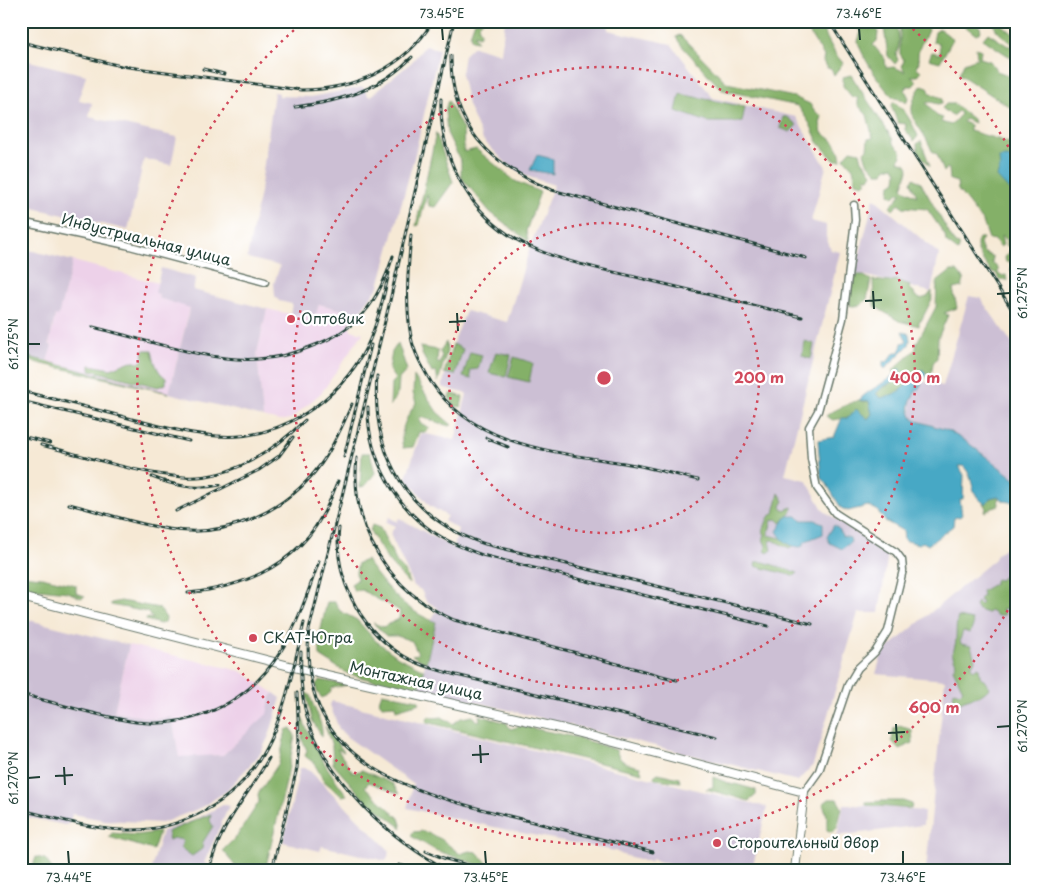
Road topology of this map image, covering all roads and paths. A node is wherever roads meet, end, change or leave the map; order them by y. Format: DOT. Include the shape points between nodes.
graph roads {
  1 [pos="854,205"];
  2 [pos="21,222"];
  3 [pos="265,282"];
  4 [pos="21,597"];
  5 [pos="804,792"];
  6 [pos="795,870"];
  1 -- 5 [label="street" via="843,320 818,410 809,427 811,459 818,488 834,513 896,552 902,560 903,570 888,631 848,685 819,771"];
  2 -- 3 [label="street, Индустриальная улица" via="126,245"];
  4 -- 5 [label="street, Монтажная улица" via="309,671 564,729"];
  5 -- 6 [label="street"];
}
